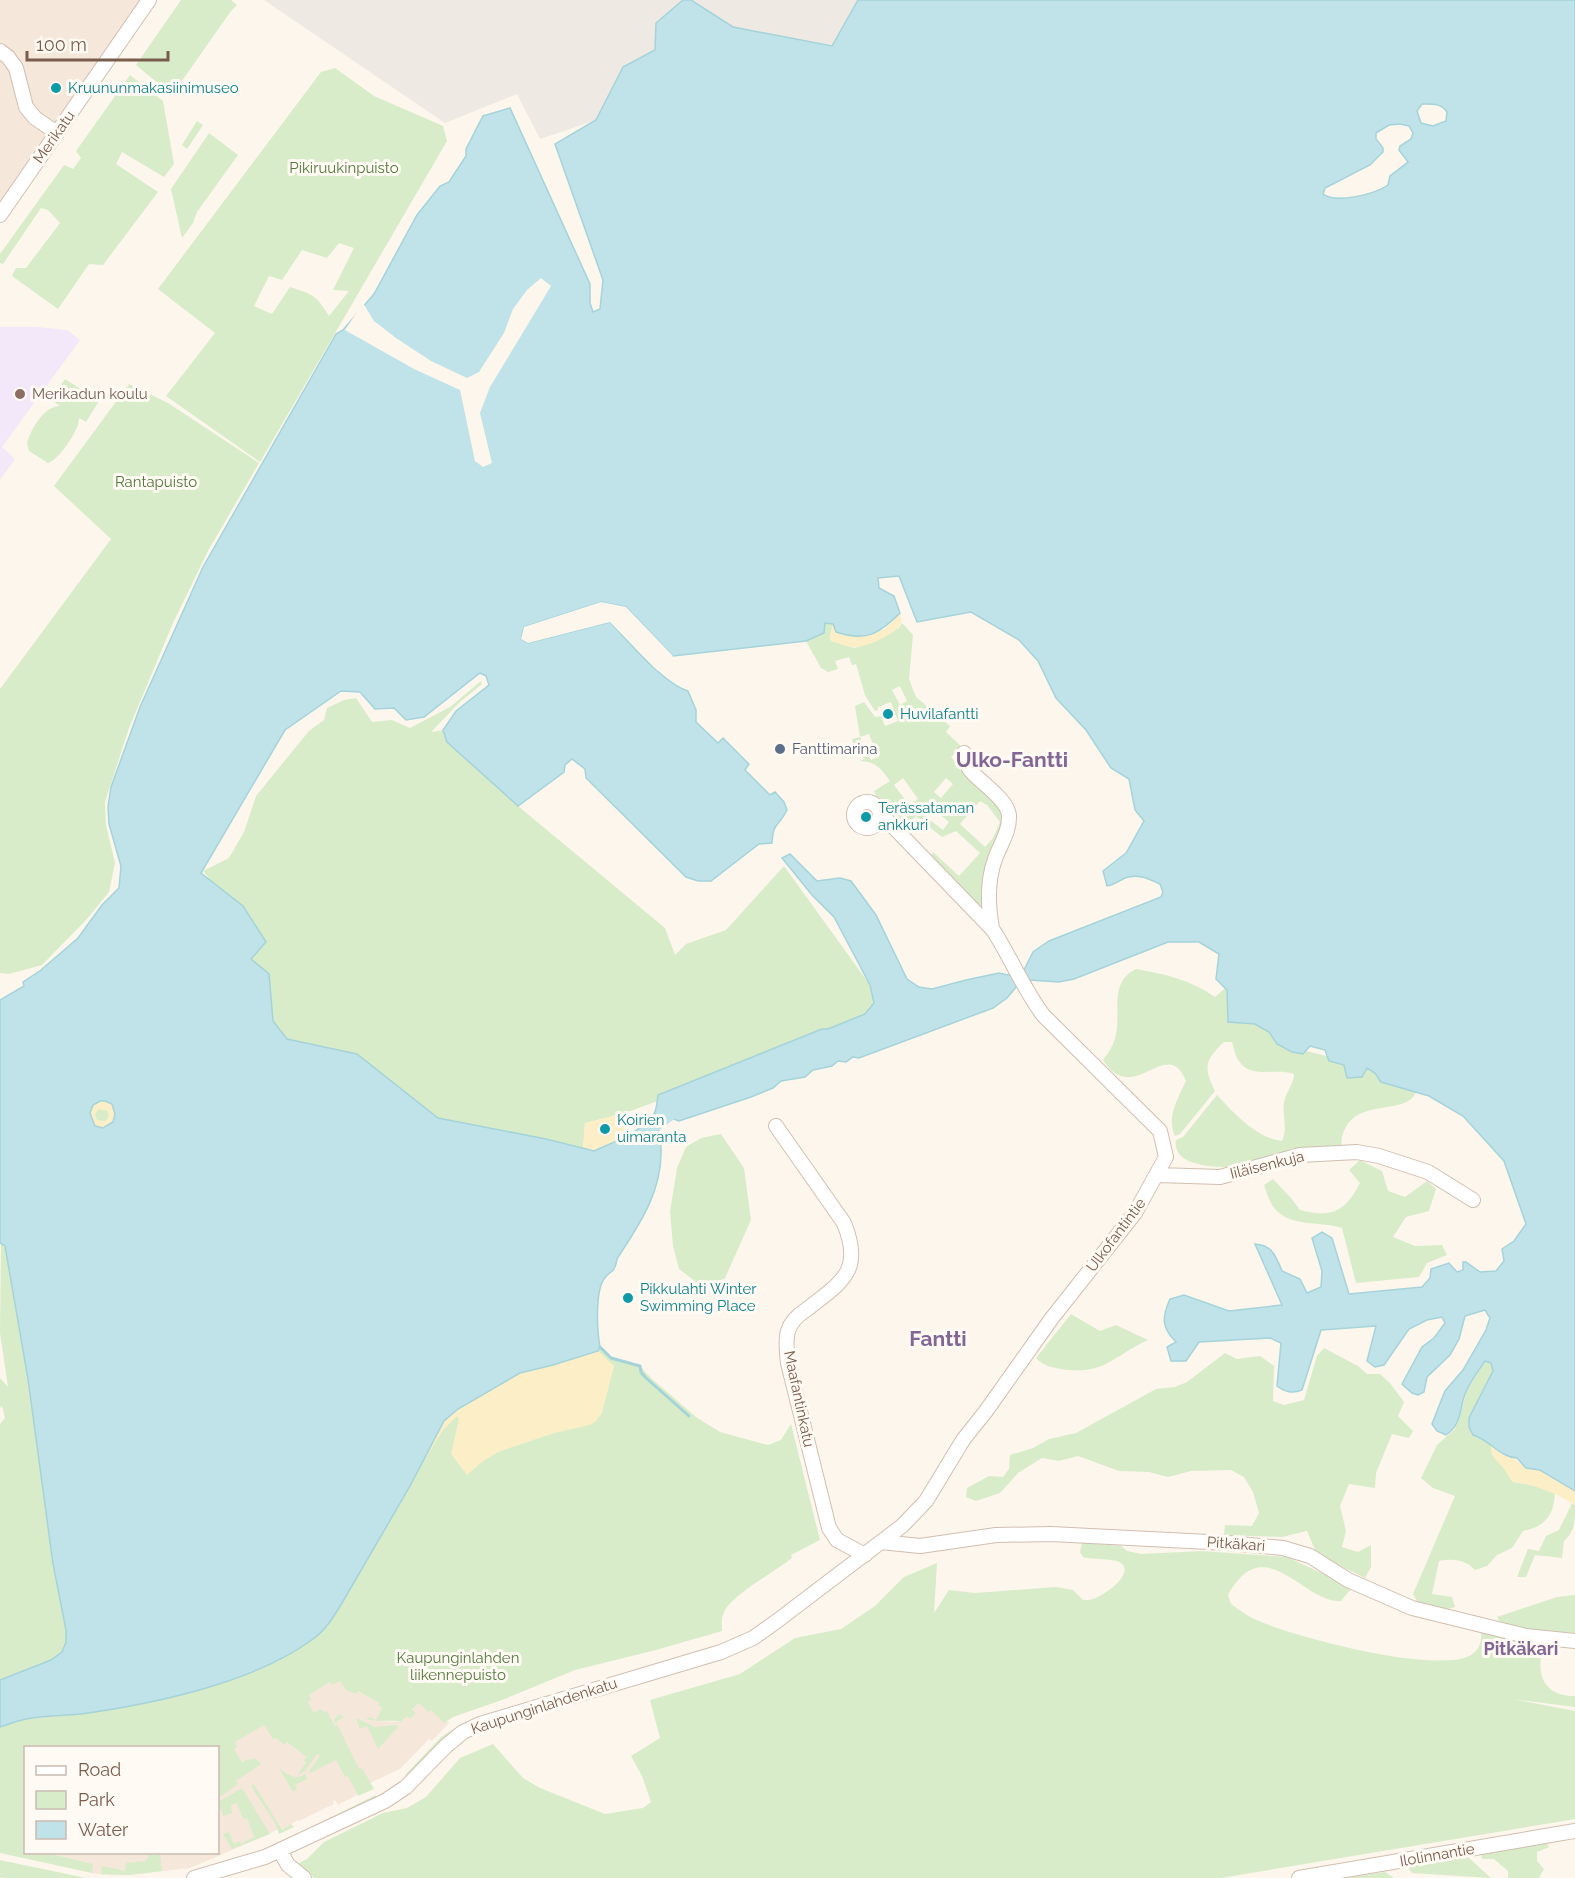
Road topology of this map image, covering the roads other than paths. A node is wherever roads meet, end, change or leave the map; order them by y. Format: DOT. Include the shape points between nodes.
graph roads {
  1 [pos="149,0"];
  2 [pos="0,51"];
  3 [pos="57,133"];
  4 [pos="0,215"];
  5 [pos="964,753"];
  6 [pos="880,813"];
  7 [pos="872,827"];
  8 [pos="900,836"];
  9 [pos="993,930"];
  10 [pos="776,1126"];
  11 [pos="1158,1174"];
  12 [pos="1473,1200"];
  13 [pos="881,1542"];
  14 [pos="865,1555"];
  15 [pos="1575,1641"];
  16 [pos="1575,1831"];
  17 [pos="280,1851"];
  18 [pos="194,1878"];
  19 [pos="304,1878"];
  20 [pos="1299,1878"];
  1 -- 3 [label="street, Merikatu"];
  2 -- 3 [label="street" via="16,68 26,107"];
  3 -- 4 [label="street, Merikatu"];
  5 -- 9 [label="street" via="968,768 1007,807 1009,817 990,884 988,909"];
  6 -- 7 [label="street"];
  6 -- 7 [label="street, Ulkofantintie" via="869,802 861,803 855,810 856,822"];
  6 -- 8 [label="street, Ulkofantintie"];
  7 -- 8 [label="street, Ulkofantintie"];
  8 -- 9 [label="street, Ulkofantintie"];
  9 -- 11 [label="street, Ulkofantintie" via="1027,994 1043,1015 1160,1131 1166,1157"];
  10 -- 14 [label="street, Maafantinkatu" via="844,1223 849,1238 851,1263 847,1273 797,1316 788,1332 787,1344 788,1363 829,1528 837,1540"];
  11 -- 12 [label="street, Iiläisenkuja" via="1220,1177 1300,1155 1357,1152 1428,1172"];
  11 -- 13 [label="street, Ulkofantintie" via="1135,1213 963,1440 926,1501"];
  13 -- 14 [label="street, Ulkofantintie"];
  13 -- 15 [label="street, Pitkäkari" via="920,1546 996,1535 1051,1534 1283,1548 1311,1556 1348,1580 1412,1608 1526,1636"];
  14 -- 17 [label="street, Kaupunginlahdenkatu" via="777,1622 736,1647 472,1727 393,1796"];
  16 -- 20 [label="street, Ilolinnantie"];
  17 -- 18 [label="street, Kaupunginlahdenkatu"];
  17 -- 19 [label="street"];
}
